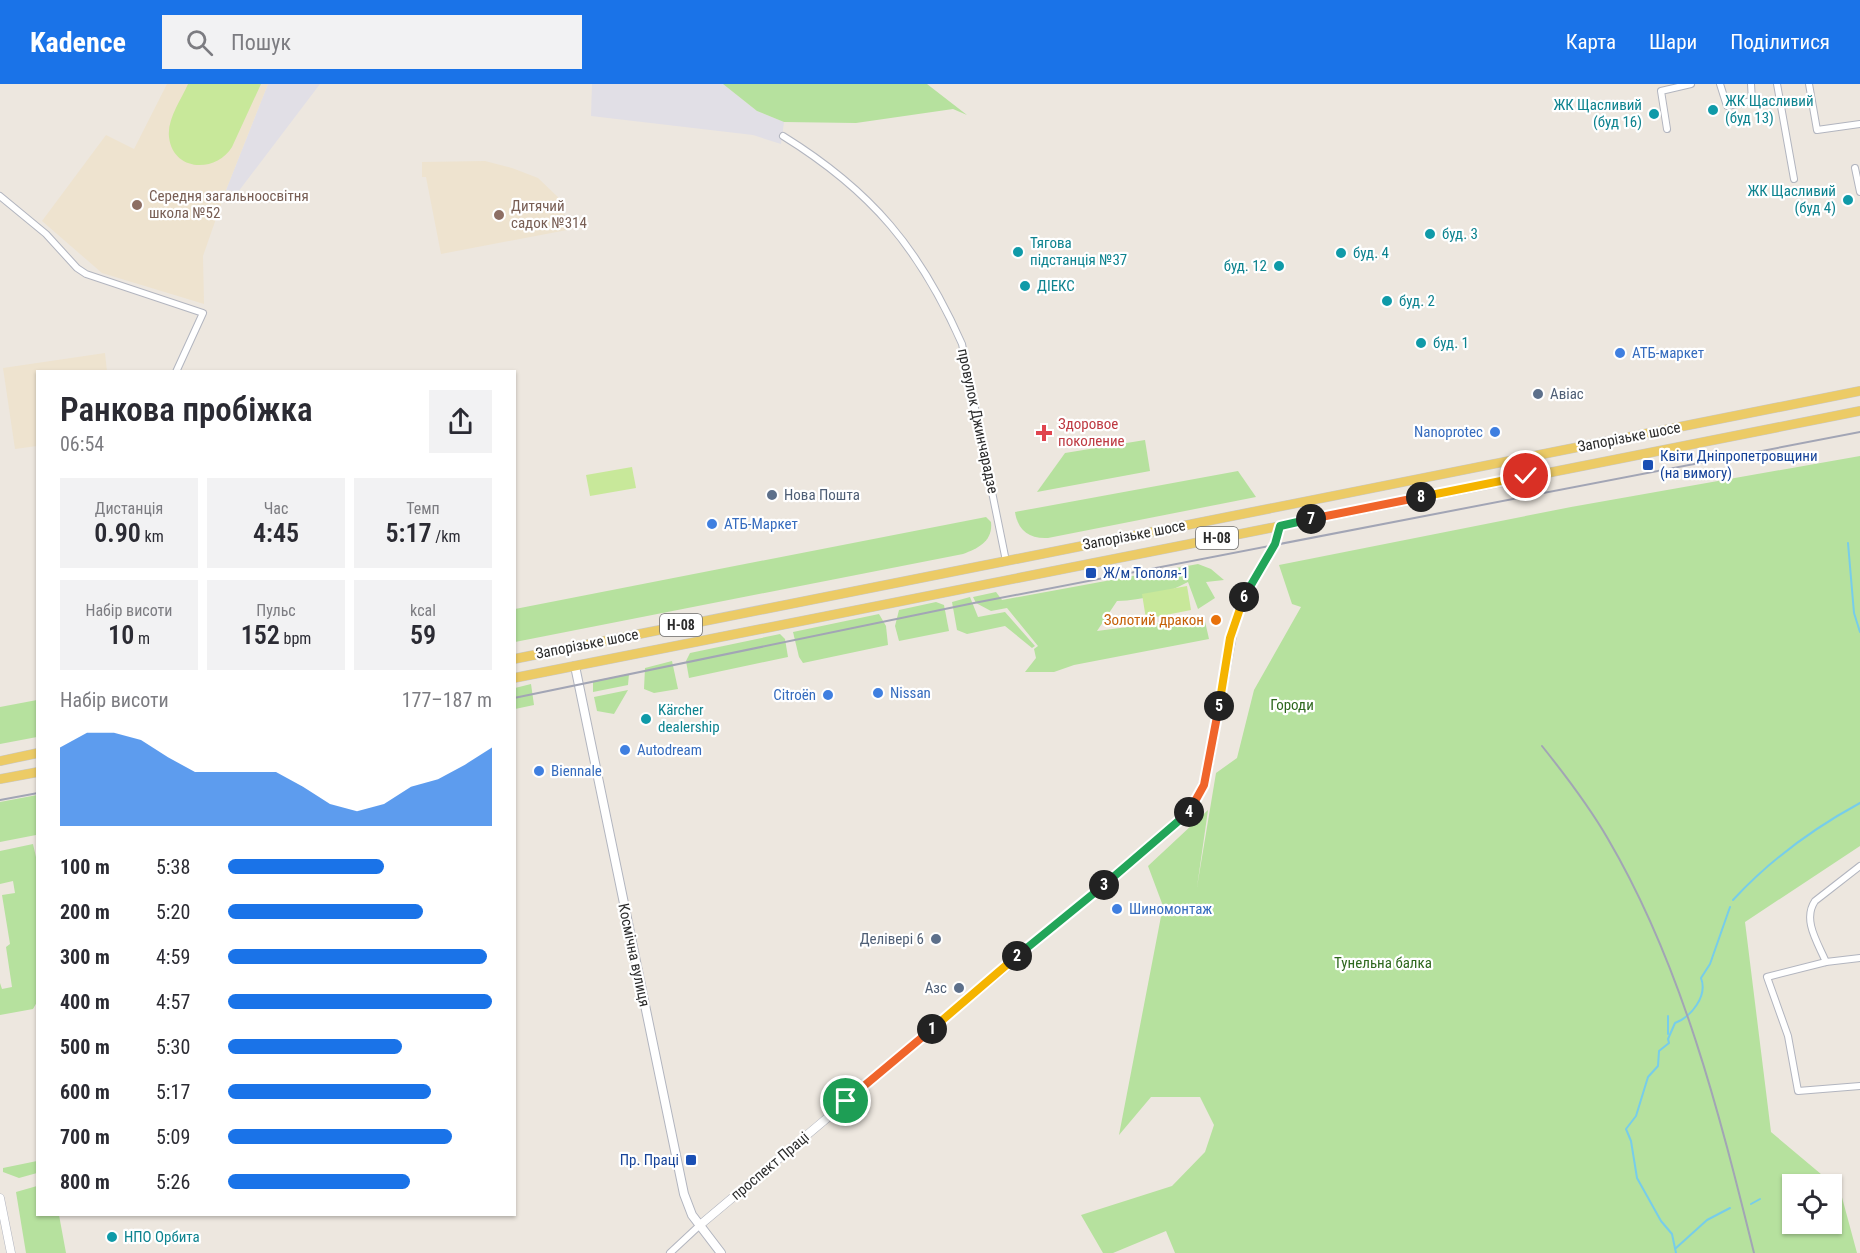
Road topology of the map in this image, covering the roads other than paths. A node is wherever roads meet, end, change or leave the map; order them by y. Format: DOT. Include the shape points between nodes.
graph roads {
  1 [pos="1691,84"];
  2 [pos="1720,84"];
  3 [pos="1751,84"];
  4 [pos="1777,84"];
  5 [pos="1809,84"];
  6 [pos="1860,124"];
  7 [pos="1667,129"];
  8 [pos="783,136"];
  9 [pos="1856,168"];
  10 [pos="1794,179"];
  11 [pos="1860,192"];
  12 [pos="0,196"];
  13 [pos="177,370"];
  14 [pos="1860,391"];
  15 [pos="1860,411"];
  16 [pos="1275,507"];
  17 [pos="1280,526"];
  18 [pos="1006,561"];
  19 [pos="1010,579"];
  20 [pos="571,648"];
  21 [pos="516,659"];
  22 [pos="575,666"];
  23 [pos="516,678"];
  24 [pos="36,753"];
  25 [pos="0,761"];
  26 [pos="36,772"];
  27 [pos="0,779"];
  28 [pos="1860,866"];
  29 [pos="1860,958"];
  30 [pos="1826,962"];
  31 [pos="1860,1086"];
  32 [pos="0,1198"];
  33 [pos="699,1224"];
  34 [pos="11,1253"];
  35 [pos="670,1253"];
  36 [pos="721,1253"];
  1 -- 7 [label="street" via="1661,91"];
  2 -- 3 [label="street" via="1727,106 1752,101"];
  4 -- 10 [label="street"];
  5 -- 6 [label="street" via="1817,130"];
  8 -- 18 [label="street, провулок Джинчарадзе" via="822,160 879,210 914,253 945,307 962,344"];
  9 -- 11 [label="street"];
  12 -- 13 [label="street" via="46,234 76,268 203,313"];
  14 -- 16 [label="main road, Запорізьке шосе / Н-08"];
  15 -- 17 [label="main road, Запорізьке шосе / Н-08"];
  16 -- 17 [label="main road"];
  16 -- 18 [label="main road, Запорізьке шосе / Н-08"];
  17 -- 19 [label="main road, Запорізьке шосе / Н-08"];
  17 -- 33 [label="street, проспект Праці" via="1275,544 1247,590 1235,621 1209,765 1192,808"];
  18 -- 19 [label="main road"];
  18 -- 20 [label="main road, Запорізьке шосе / Н-08"];
  19 -- 22 [label="main road, Запорізьке шосе / Н-08"];
  20 -- 21 [label="main road, Запорізьке шосе / Н-08"];
  20 -- 22 [label="main road, Космічна вулиця"];
  22 -- 23 [label="main road, Запорізьке шосе / Н-08"];
  22 -- 33 [label="main road, Космічна вулиця" via="684,1194"];
  24 -- 25 [label="main road"];
  26 -- 27 [label="main road"];
  28 -- 30 [label="street" via="1811,907 1811,927"];
  29 -- 30 [label="street"];
  30 -- 31 [label="street" via="1767,977 1788,1036 1798,1091"];
  32 -- 34 [label="street"];
  33 -- 35 [label="street, проспект Праці"];
  33 -- 36 [label="main road, Космічна вулиця"];
}
